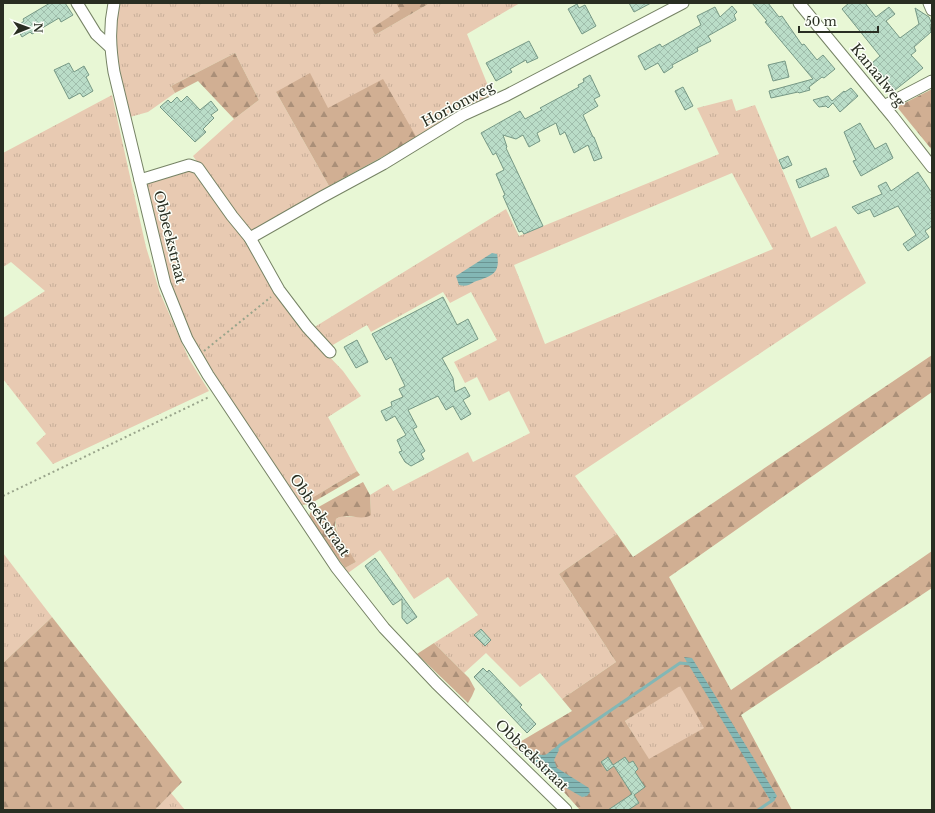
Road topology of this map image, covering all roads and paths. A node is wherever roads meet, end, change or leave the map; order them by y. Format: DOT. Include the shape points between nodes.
graph roads {
  1 [pos="77,3"];
  2 [pos="114,3"];
  3 [pos="683,3"];
  4 [pos="799,3"];
  5 [pos="929,3"];
  6 [pos="932,10"];
  7 [pos="110,46"];
  8 [pos="932,81"];
  9 [pos="884,106"];
  10 [pos="932,167"];
  11 [pos="140,180"];
  12 [pos="250,238"];
  13 [pos="280,290"];
  14 [pos="330,352"];
  15 [pos="197,356"];
  16 [pos="220,392"];
  17 [pos="3,496"];
  18 [pos="566,810"];
  1 -- 7 [label="street" via="96,34"];
  2 -- 7 [label="street, Obbeekstraat"];
  3 -- 12 [label="street, Horionweg" via="507,95 463,115 383,164"];
  4 -- 9 [label="street, Kanaalweg"];
  5 -- 6 [label="street"];
  7 -- 11 [label="street, Obbeekstraat"];
  8 -- 9 [label="street"];
  9 -- 10 [label="street, Kanaalweg"];
  11 -- 12 [label="street, Obbeekstraat" via="189,165 198,168"];
  11 -- 15 [label="street, Obbeekstraat" via="165,284 184,332"];
  12 -- 13 [label="street, Obbeekstraat"];
  13 -- 14 [label="street, Obbeekstraat" via="307,327"];
  13 -- 15 [label="path"];
  15 -- 16 [label="street, Obbeekstraat"];
  16 -- 17 [label="path"];
  16 -- 18 [label="street, Obbeekstraat" via="336,567 384,628 436,683"];
}
